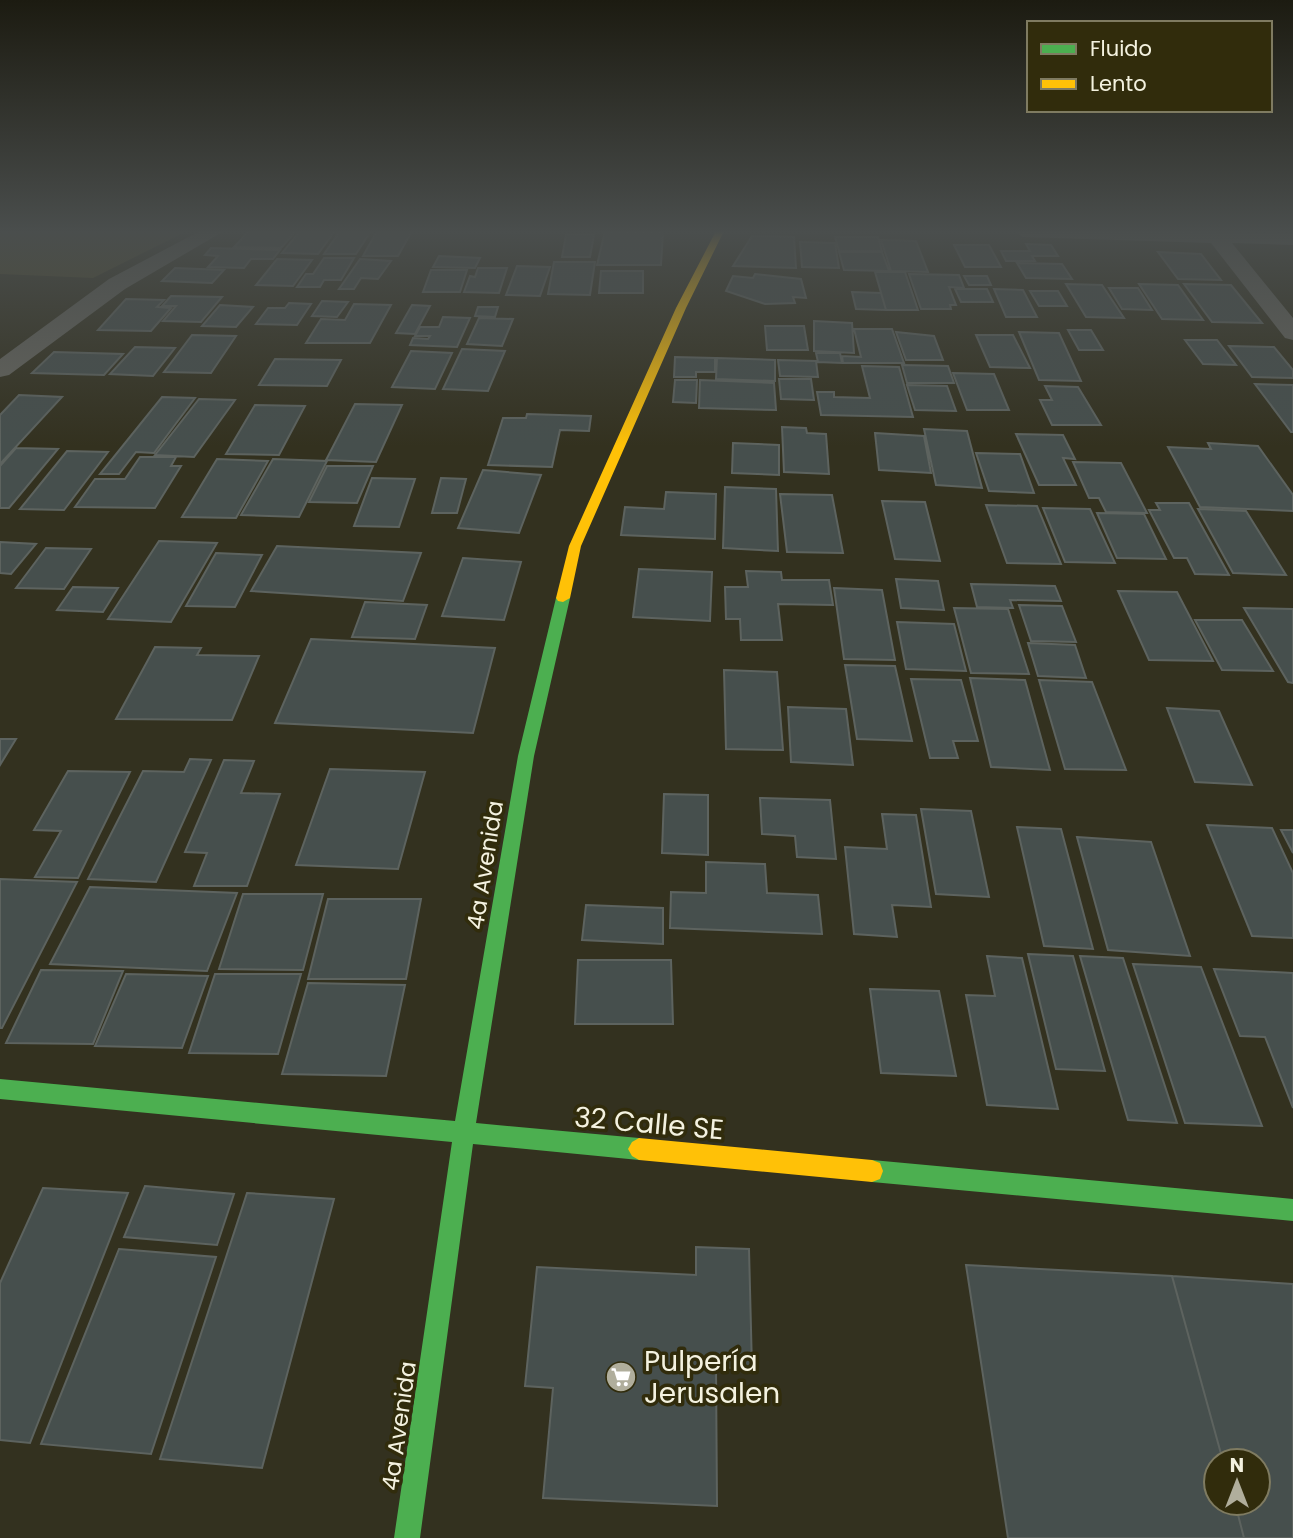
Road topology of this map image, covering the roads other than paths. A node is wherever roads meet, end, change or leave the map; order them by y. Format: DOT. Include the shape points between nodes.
graph roads {
  1 [pos="91,303"];
  2 [pos="684,303"];
  3 [pos="1269,303"];
  4 [pos="1293,333"];
  5 [pos="0,370"];
  6 [pos="0,1089"];
  7 [pos="464,1132"];
  8 [pos="1293,1210"];
  9 [pos="407,1538"];
  1 -- 5 [label="street"];
  2 -- 7 [label="street, 4a Avenida" via="575,546 526,756"];
  3 -- 4 [label="street"];
  6 -- 7 [label="street, 32 Calle SE"];
  7 -- 8 [label="street, 32 Calle SE"];
  7 -- 9 [label="street, 4a Avenida"];
}
